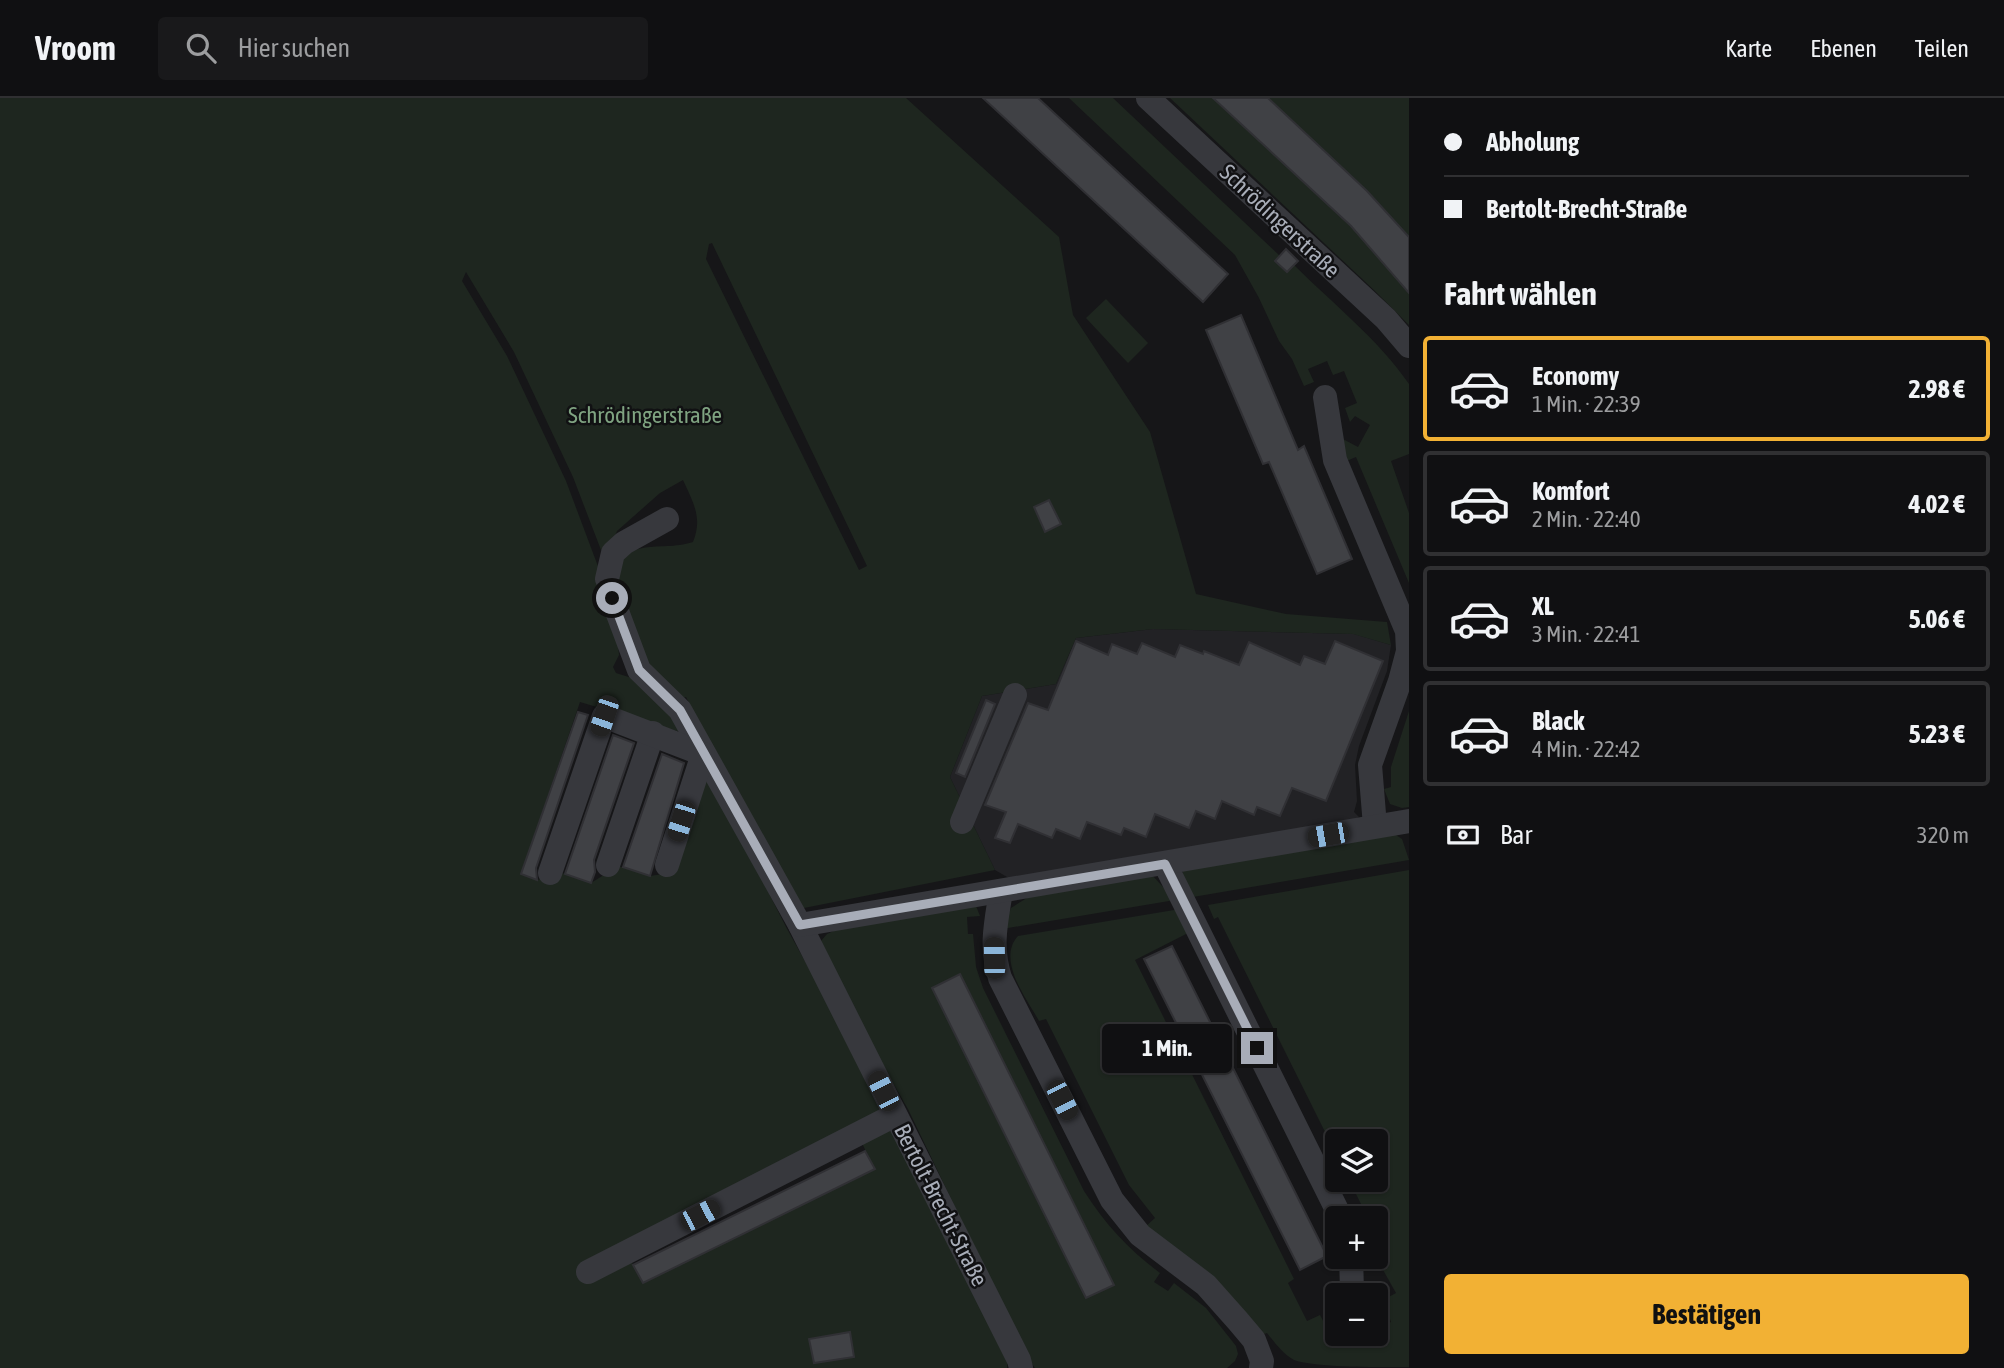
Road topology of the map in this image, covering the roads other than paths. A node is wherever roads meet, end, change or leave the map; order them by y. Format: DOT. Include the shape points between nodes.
graph roads {
  1 [pos="1147,98"];
  2 [pos="1409,346"];
  3 [pos="1325,397"];
  4 [pos="667,519"];
  5 [pos="1015,695"];
  6 [pos="653,733"];
  7 [pos="703,754"];
  8 [pos="962,821"];
  9 [pos="1375,826"];
  10 [pos="1407,827"];
  11 [pos="1165,864"];
  12 [pos="608,865"];
  13 [pos="667,865"];
  14 [pos="550,873"];
  15 [pos="1001,891"];
  16 [pos="800,925"];
  17 [pos="895,1115"];
  18 [pos="1335,1206"];
  19 [pos="588,1272"];
  20 [pos="1021,1368"];
  21 [pos="1261,1368"];
  1 -- 2 [label="street, Schrödingerstraße"];
  3 -- 9 [label="street" via="1335,460 1407,631 1408,652 1400,681 1370,765"];
  4 -- 7 [label="street, Bertolt-Brecht-Straße" via="613,553 610,589 639,670 680,710"];
  5 -- 8 [label="street"];
  6 -- 7 [label="street"];
  6 -- 12 [label="street"];
  6 -- 14 [label="street" via="604,716"];
  7 -- 13 [label="street"];
  7 -- 16 [label="street, Bertolt-Brecht-Straße"];
  9 -- 10 [label="street"];
  9 -- 11 [label="street"];
  11 -- 15 [label="street"];
  11 -- 18 [label="street"];
  15 -- 16 [label="street"];
  15 -- 21 [label="street" via="993,935 1000,978 1112,1200 1140,1235 1206,1284 1254,1340"];
  16 -- 17 [label="street, Bertolt-Brecht-Straße"];
  17 -- 19 [label="street"];
  17 -- 20 [label="street, Bertolt-Brecht-Straße"];
}
